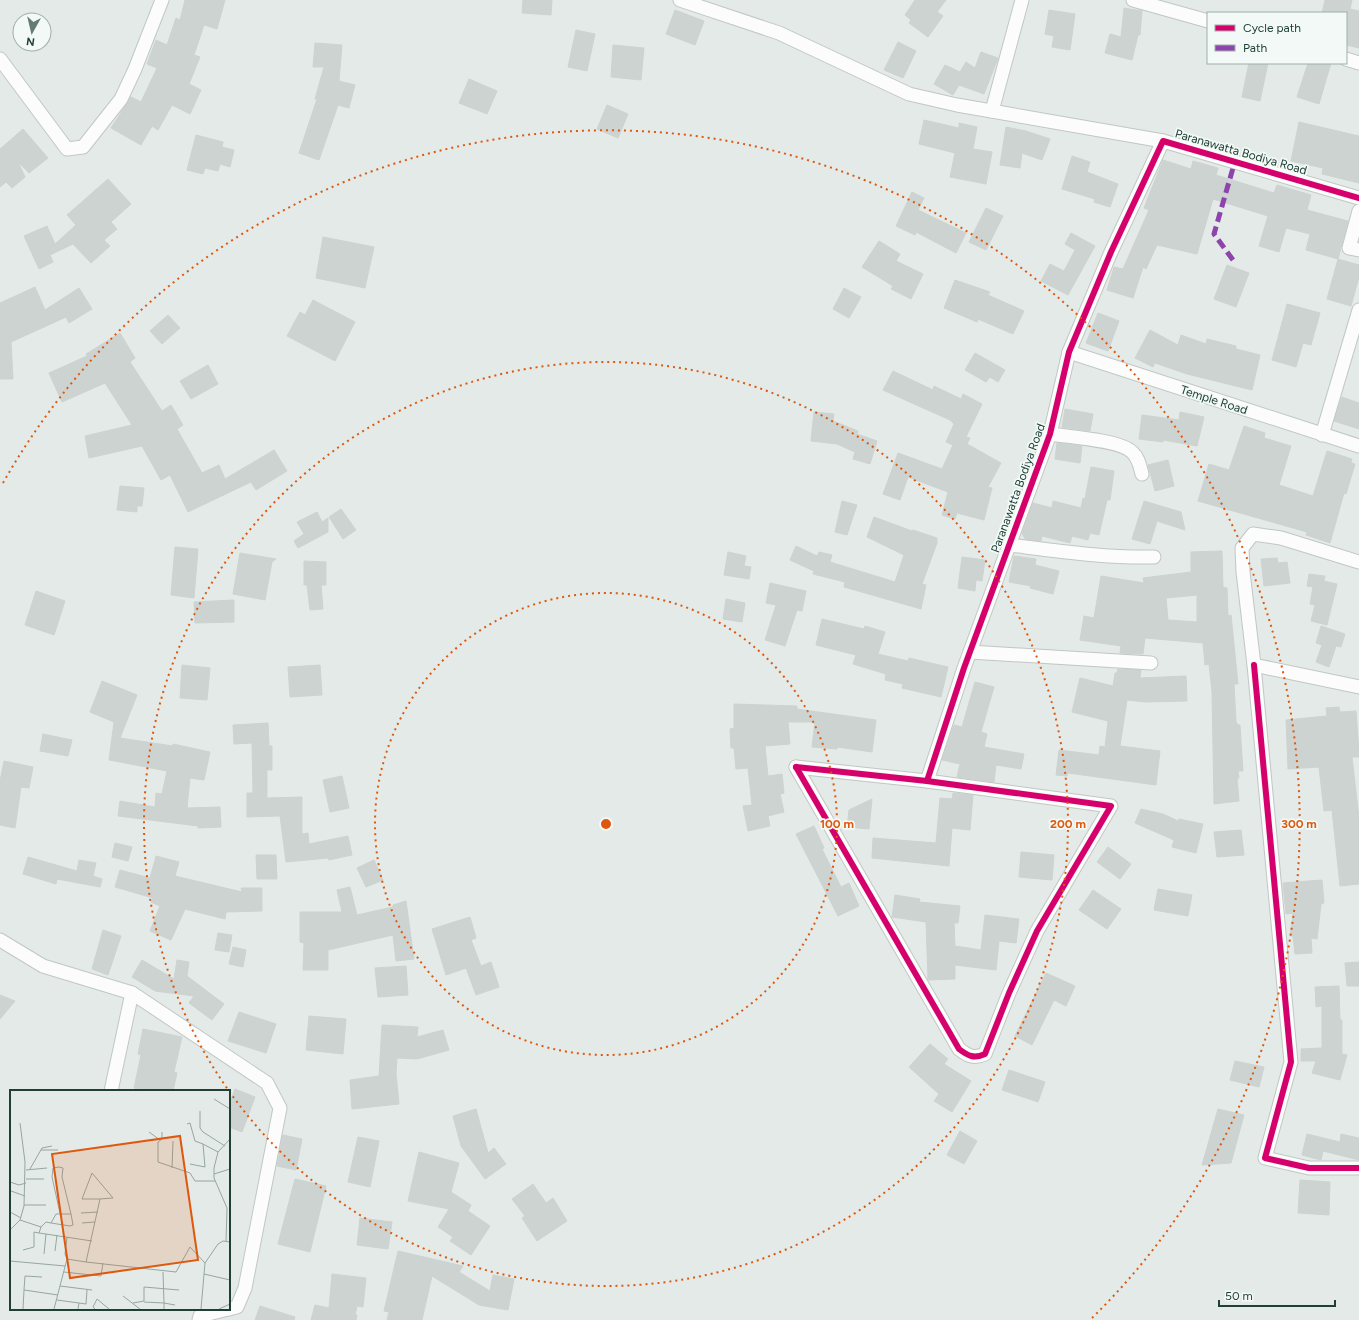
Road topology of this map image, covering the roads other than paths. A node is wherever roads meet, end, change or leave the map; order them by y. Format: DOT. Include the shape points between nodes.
graph roads {
  1 [pos="162,0"];
  2 [pos="680,0"];
  3 [pos="1022,0"];
  4 [pos="1133,0"];
  5 [pos="1207,21"];
  6 [pos="0,59"];
  7 [pos="1347,59"];
  8 [pos="1359,63"];
  9 [pos="992,111"];
  10 [pos="1163,140"];
  11 [pos="1359,198"];
  12 [pos="1359,211"];
  13 [pos="1359,250"];
  14 [pos="1359,310"];
  15 [pos="1069,352"];
  16 [pos="1050,434"];
  17 [pos="1322,435"];
  18 [pos="1359,446"];
  19 [pos="1142,474"];
  20 [pos="1010,545"];
  21 [pos="1154,557"];
  22 [pos="1359,562"];
  23 [pos="970,652"];
  24 [pos="1151,663"];
  25 [pos="1254,665"];
  26 [pos="1359,687"];
  27 [pos="927,781"];
  28 [pos="0,940"];
  29 [pos="132,993"];
  30 [pos="111,1090"];
  31 [pos="1359,1168"];
  32 [pos="227,1312"];
  33 [pos="199,1320"];
  1 -- 6 [label="street" via="121,99 83,147 67,149"];
  2 -- 9 [label="street" via="779,33 908,94"];
  3 -- 9 [label="street"];
  4 -- 5 [label="street"];
  7 -- 8 [label="street"];
  9 -- 10 [label="street"];
  10 -- 11 [label="street, Paranawatta Bodiya Road"];
  10 -- 15 [label="street, Paranawatta Bodiya Road" via="1111,252"];
  12 -- 13 [label="street" via="1349,248"];
  14 -- 17 [label="street"];
  15 -- 16 [label="street, Paranawatta Bodiya Road"];
  15 -- 17 [label="street, Temple Road"];
  16 -- 19 [label="street" via="1120,445 1132,452 1139,461"];
  16 -- 20 [label="street, Paranawatta Bodiya Road"];
  17 -- 18 [label="street, Temple Road"];
  20 -- 21 [label="street" via="1086,555"];
  20 -- 23 [label="street, Paranawatta Bodiya Road"];
  22 -- 25 [label="street" via="1281,538 1253,534 1242,548"];
  23 -- 24 [label="street"];
  23 -- 27 [label="street, Paranawatta Bodiya Road"];
  25 -- 26 [label="street"];
  25 -- 31 [label="street" via="1291,1062 1265,1158 1309,1168"];
  27 -- 27 [label="street" via="796,767 959,1049 968,1056 978,1057 985,1054 1036,931 1111,806"];
  28 -- 29 [label="street" via="43,966"];
  29 -- 30 [label="street"];
  29 -- 32 [label="street" via="267,1083 280,1108 245,1288 237,1307"];
  32 -- 33 [label="street" via="200,1316"];
}
